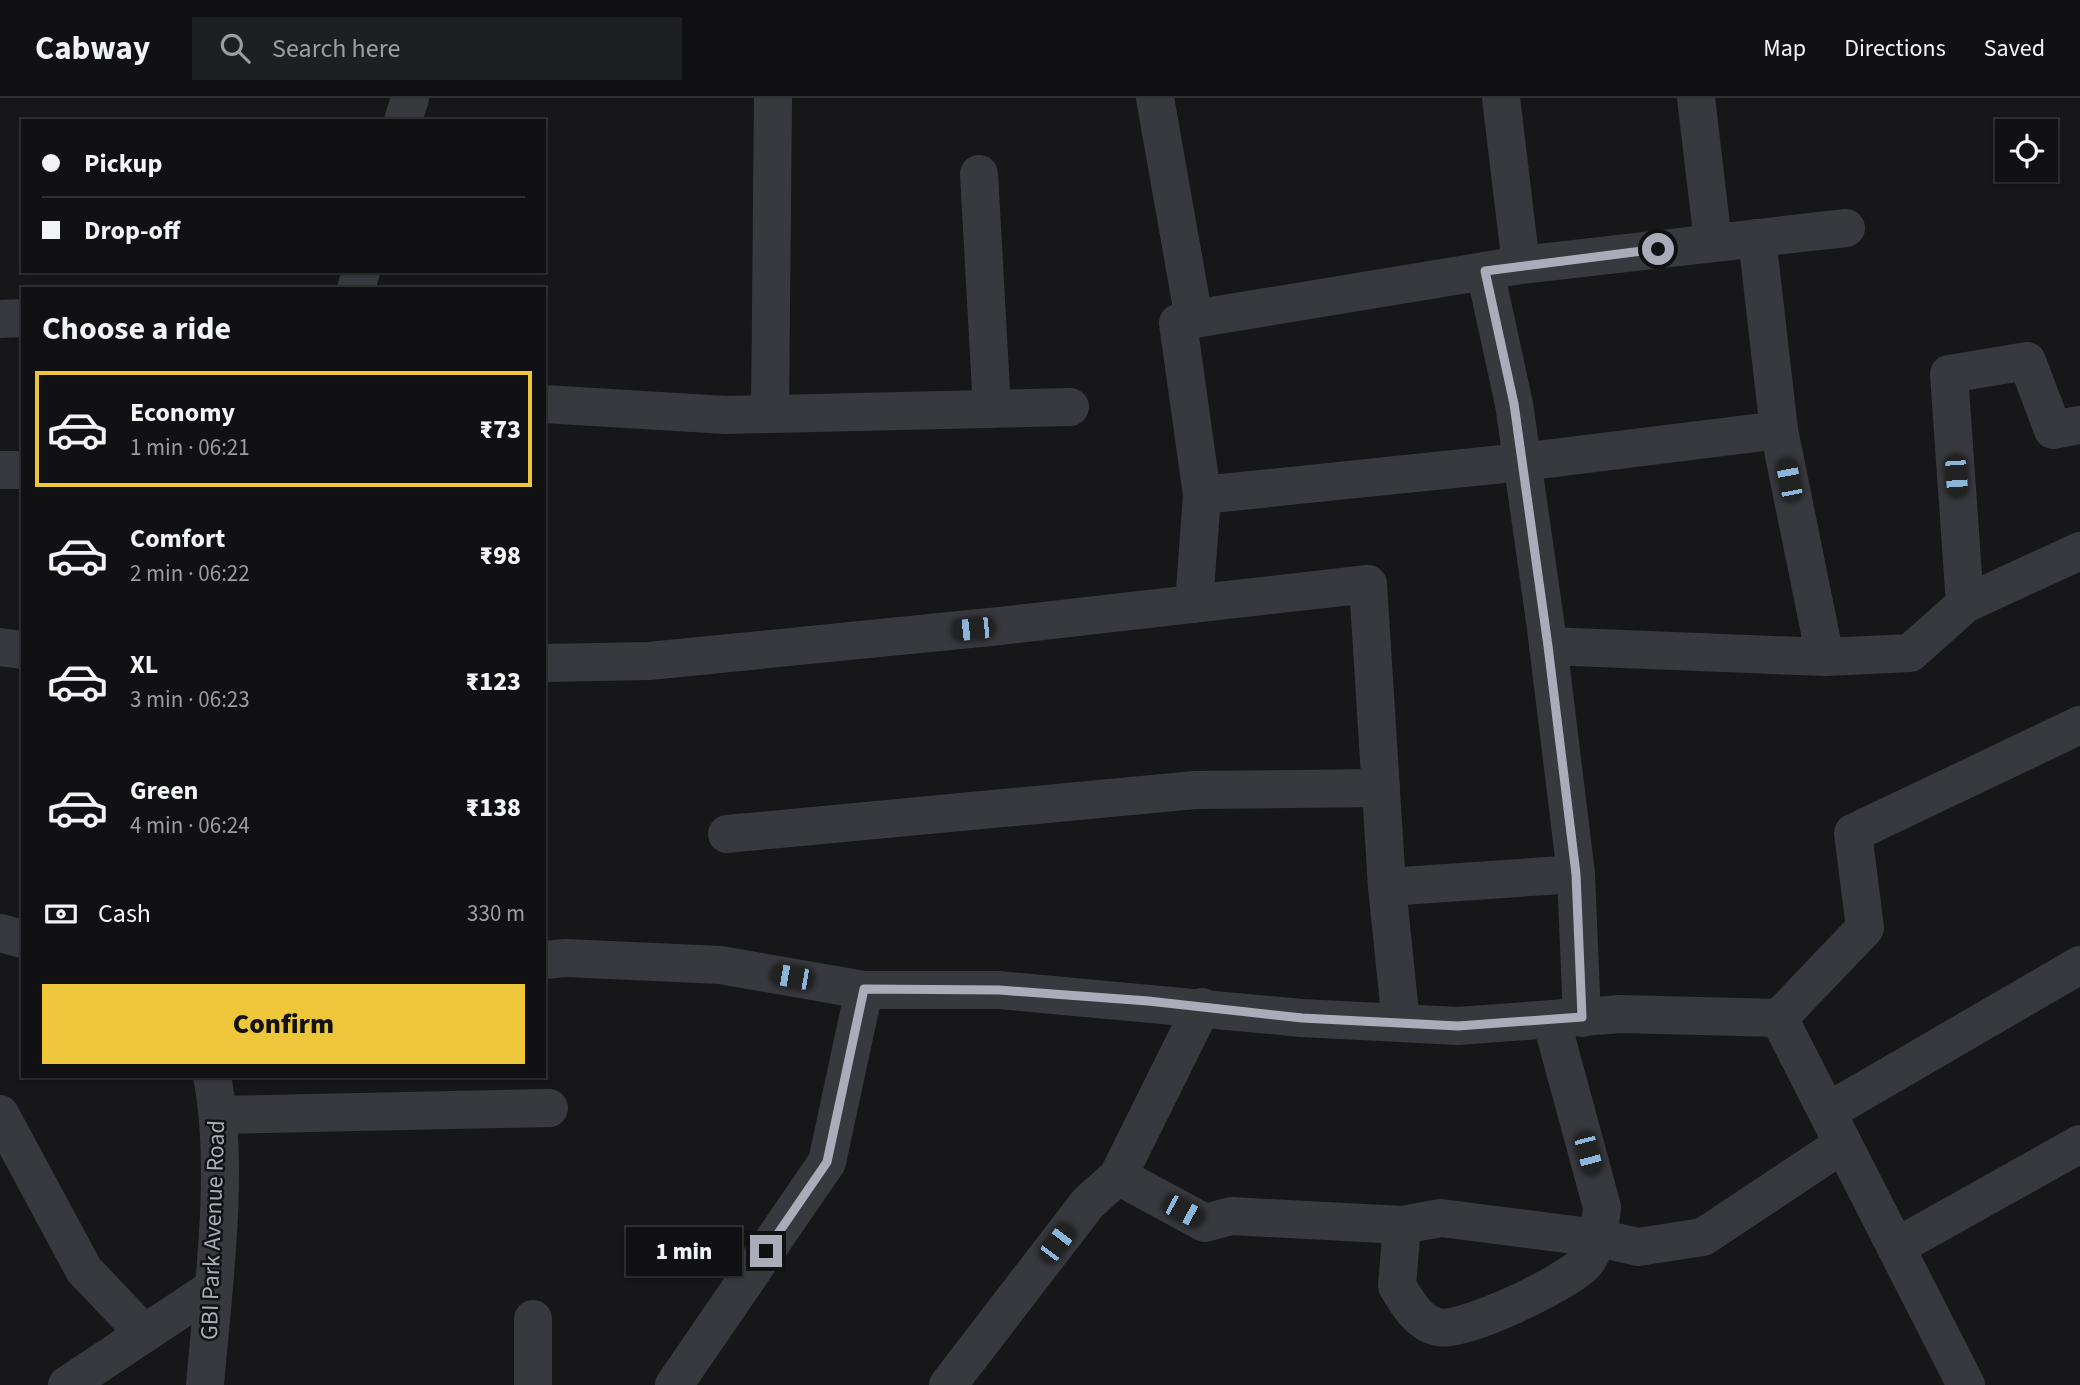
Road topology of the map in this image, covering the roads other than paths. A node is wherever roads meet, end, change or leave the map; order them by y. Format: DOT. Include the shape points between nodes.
graph roads {
  1 [pos="410,98"];
  2 [pos="773,98"];
  3 [pos="1155,98"];
  4 [pos="1501,98"];
  5 [pos="1696,98"];
  6 [pos="404,119"];
  7 [pos="979,174"];
  8 [pos="1846,228"];
  9 [pos="1757,238"];
  10 [pos="1713,242"];
  11 [pos="1503,268"];
  12 [pos="21,318"];
  13 [pos="0,319"];
  14 [pos="1178,323"];
  15 [pos="546,404"];
  16 [pos="1070,407"];
  17 [pos="992,409"];
  18 [pos="770,415"];
  19 [pos="2080,425"];
  20 [pos="1779,430"];
  21 [pos="1522,462"];
  22 [pos="0,470"];
  23 [pos="21,470"];
  24 [pos="1202,495"];
  25 [pos="2080,551"];
  26 [pos="1194,604"];
  27 [pos="1965,604"];
  28 [pos="1548,646"];
  29 [pos="0,648"];
  30 [pos="21,650"];
  31 [pos="1825,657"];
  32 [pos="546,663"];
  33 [pos="2079,729"];
  34 [pos="1381,788"];
  35 [pos="727,834"];
  36 [pos="1576,874"];
  37 [pos="1387,887"];
  38 [pos="0,933"];
  39 [pos="21,938"];
  40 [pos="546,960"];
  41 [pos="2080,965"];
  42 [pos="864,989"];
  43 [pos="1202,1007"];
  44 [pos="1567,1018"];
  45 [pos="1779,1018"];
  46 [pos="1401,1023"];
  47 [pos="212,1078"];
  48 [pos="549,1108"];
  49 [pos="0,1114"];
  50 [pos="219,1115"];
  51 [pos="1835,1128"];
  52 [pos="2080,1144"];
  53 [pos="1118,1176"];
  54 [pos="1402,1225"];
  55 [pos="1598,1238"];
  56 [pos="1896,1247"];
  57 [pos="214,1288"];
  58 [pos="533,1319"];
  59 [pos="144,1333"];
  60 [pos="67,1385"];
  61 [pos="205,1385"];
  62 [pos="533,1385"];
  63 [pos="674,1385"];
  64 [pos="948,1385"];
  65 [pos="1966,1385"];
  1 -- 6 [label="street"];
  2 -- 18 [label="street"];
  3 -- 11 [label="street" via="1194,319"];
  4 -- 11 [label="street"];
  5 -- 10 [label="street"];
  7 -- 17 [label="street"];
  8 -- 9 [label="street"];
  9 -- 10 [label="street"];
  9 -- 20 [label="street"];
  10 -- 11 [label="street"];
  11 -- 21 [label="street"];
  12 -- 13 [label="street"];
  14 -- 24 [label="street"];
  15 -- 18 [label="street"];
  16 -- 17 [label="street"];
  17 -- 18 [label="street"];
  19 -- 27 [label="street" via="2053,430 2027,361 1949,374"];
  20 -- 21 [label="street"];
  20 -- 31 [label="street"];
  21 -- 24 [label="street"];
  21 -- 28 [label="street"];
  22 -- 23 [label="street"];
  24 -- 26 [label="street"];
  25 -- 27 [label="street"];
  26 -- 32 [label="street" via="649,661"];
  26 -- 34 [label="street" via="1368,584"];
  27 -- 31 [label="street" via="1910,653"];
  28 -- 31 [label="street"];
  28 -- 36 [label="street"];
  29 -- 30 [label="street"];
  33 -- 45 [label="street" via="1853,834 1865,928"];
  34 -- 35 [label="street" via="1195,790"];
  34 -- 37 [label="street"];
  36 -- 37 [label="street"];
  36 -- 44 [label="street"];
  37 -- 46 [label="street"];
  38 -- 39 [label="street"];
  40 -- 42 [label="street" via="720,965"];
  41 -- 51 [label="street"];
  42 -- 43 [label="street" via="999,990"];
  42 -- 63 [label="street" via="827,1162"];
  43 -- 46 [label="street"];
  43 -- 53 [label="street"];
  44 -- 45 [label="street" via="1621,1014"];
  44 -- 46 [label="street" via="1458,1026"];
  44 -- 55 [label="street" via="1602,1207"];
  45 -- 51 [label="street"];
  47 -- 50 [label="street, GBI Park Avenue Road"];
  48 -- 50 [label="street"];
  49 -- 59 [label="street" via="84,1270"];
  50 -- 57 [label="street, GBI Park Avenue Road"];
  51 -- 55 [label="street" via="1703,1237 1638,1247"];
  51 -- 56 [label="street"];
  52 -- 56 [label="street"];
  53 -- 54 [label="street" via="1205,1223 1231,1216"];
  53 -- 64 [label="street" via="1088,1203"];
  54 -- 55 [label="street" via="1441,1218"];
  54 -- 55 [label="street" via="1396,1286 1422,1320 1437,1327 1454,1328 1486,1319 1541,1289 1584,1264"];
  56 -- 65 [label="street"];
  57 -- 59 [label="street"];
  57 -- 61 [label="street, GBI Park Avenue Road"];
  58 -- 62 [label="street"];
  59 -- 60 [label="street"];
}
